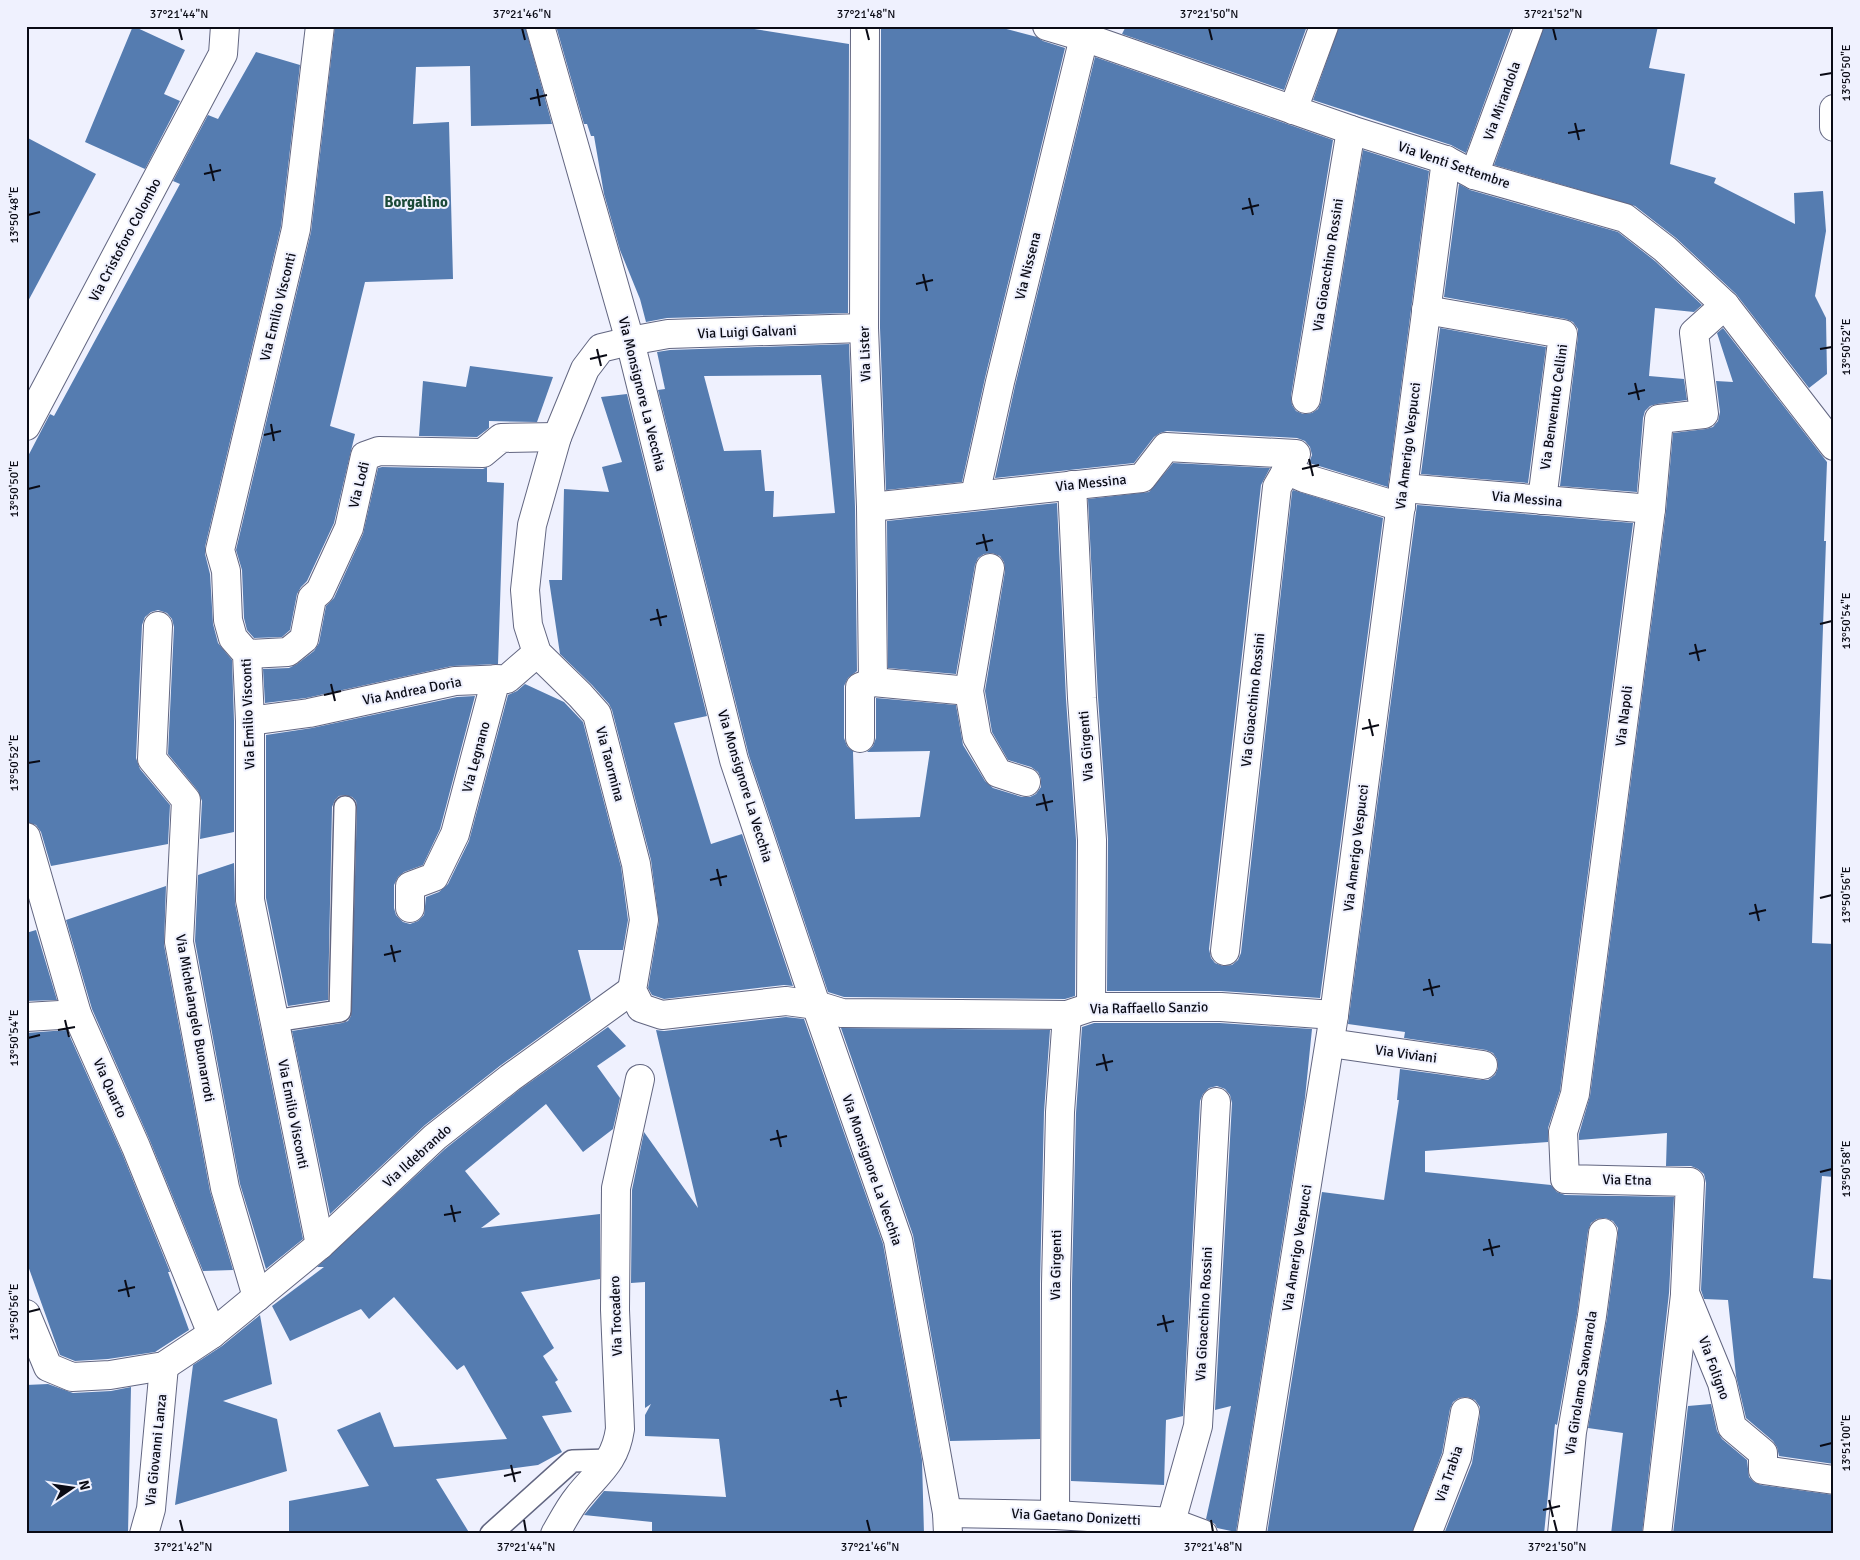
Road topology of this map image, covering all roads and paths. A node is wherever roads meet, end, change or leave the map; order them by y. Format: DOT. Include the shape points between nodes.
graph roads {
  1 [pos="225,26"];
  2 [pos="320,26"];
  3 [pos="540,26"];
  4 [pos="865,26"];
  5 [pos="1047,26"];
  6 [pos="1324,26"];
  7 [pos="1529,26"];
  8 [pos="1100,36"];
  9 [pos="1834,109"];
  10 [pos="1293,110"];
  11 [pos="1834,127"];
  12 [pos="1351,130"];
  13 [pos="1446,160"];
  14 [pos="1474,175"];
  15 [pos="1725,305"];
  16 [pos="1426,310"];
  17 [pos="864,328"];
  18 [pos="630,341"];
  19 [pos="1306,399"];
  20 [pos="26,426"];
  21 [pos="557,437"];
  22 [pos="1834,446"];
  23 [pos="1291,462"];
  24 [pos="1072,485"];
  25 [pos="975,495"];
  26 [pos="1402,498"];
  27 [pos="1542,500"];
  28 [pos="871,506"];
  29 [pos="1651,509"];
  30 [pos="990,568"];
  31 [pos="158,626"];
  32 [pos="537,653"];
  33 [pos="247,654"];
  34 [pos="496,679"];
  35 [pos="873,682"];
  36 [pos="969,691"];
  37 [pos="250,720"];
  38 [pos="860,738"];
  39 [pos="1026,782"];
  40 [pos="344,807"];
  41 [pos="26,837"];
  42 [pos="410,908"];
  43 [pos="1226,951"];
  44 [pos="632,990"];
  45 [pos="816,1005"];
  46 [pos="1079,1011"];
  47 [pos="77,1014"];
  48 [pos="1334,1015"];
  49 [pos="26,1017"];
  50 [pos="274,1021"];
  51 [pos="1330,1043"];
  52 [pos="1483,1065"];
  53 [pos="640,1079"];
  54 [pos="1216,1102"];
  55 [pos="1565,1179"];
  56 [pos="1690,1182"];
  57 [pos="1603,1233"];
  58 [pos="320,1245"];
  59 [pos="1685,1293"];
  60 [pos="257,1297"];
  61 [pos="26,1314"];
  62 [pos="212,1334"];
  63 [pos="164,1366"];
  64 [pos="1465,1412"];
  65 [pos="611,1460"];
  66 [pos="1834,1480"];
  67 [pos="1055,1515"];
  68 [pos="1171,1522"];
  69 [pos="948,1523"];
  70 [pos="1089,1525"];
  71 [pos="144,1534"];
  72 [pos="491,1534"];
  73 [pos="555,1534"];
  74 [pos="1204,1534"];
  75 [pos="1252,1534"];
  76 [pos="1427,1534"];
  77 [pos="1562,1534"];
  78 [pos="1657,1534"];
  1 -- 20 [label="street, Via Cristoforo Colombo" via="223,54"];
  2 -- 33 [label="street, Via Emilio Visconti" via="296,229 220,550 226,571 228,620 233,638"];
  3 -- 18 [label="street, Via Monsignore La Vecchia"];
  4 -- 17 [label="street, Via Lister"];
  5 -- 8 [label="street, Via Venti Settembre"];
  6 -- 10 [label="street"];
  7 -- 14 [label="street, Via Mirandola"];
  8 -- 10 [label="street, Via Venti Settembre"];
  8 -- 25 [label="street, Via Nissena" via="1000,382"];
  9 -- 11 [label="street"];
  10 -- 12 [label="street, Via Venti Settembre"];
  12 -- 13 [label="street, Via Venti Settembre"];
  12 -- 19 [label="street, Via Gioacchino Rossini"];
  13 -- 14 [label="street, Via Venti Settembre"];
  13 -- 16 [label="street, Via Amerigo Vespucci"];
  14 -- 15 [label="street, Via Venti Settembre" via="1625,218 1666,249"];
  15 -- 22 [label="street, Via Venti Settembre"];
  15 -- 29 [label="street, Via Napoli" via="1694,333 1704,414 1658,420"];
  16 -- 26 [label="street, Via Amerigo Vespucci"];
  16 -- 27 [label="street, Via Benvenuto Cellini" via="1564,334"];
  17 -- 18 [label="street, Via Luigi Galvani" via="668,334"];
  17 -- 28 [label="street, Via Lister"];
  18 -- 21 [label="street, Via Taormina" via="601,348 585,369"];
  18 -- 45 [label="street, Via Monsignore La Vecchia" via="734,760"];
  21 -- 32 [label="street, Via Taormina" via="532,525 525,590 528,625"];
  21 -- 33 [label="street, Via Lodi" via="501,438 483,453 379,451 366,456 349,528 320,591 312,598 304,639 288,652"];
  23 -- 24 [label="street, Via Messina" via="1166,447 1142,478"];
  23 -- 26 [label="street, Via Messina" via="1304,478"];
  23 -- 43 [label="street, Via Gioacchino Rossini" via="1277,487"];
  24 -- 25 [label="street, Via Messina"];
  24 -- 46 [label="street, Via Girgenti" via="1092,840"];
  25 -- 28 [label="street, Via Messina"];
  26 -- 27 [label="street, Via Messina"];
  26 -- 48 [label="street, Via Amerigo Vespucci"];
  27 -- 29 [label="street, Via Messina"];
  28 -- 35 [label="street, Via Lister"];
  29 -- 55 [label="street, Via Napoli" via="1575,1094 1563,1132"];
  30 -- 36 [label="street"];
  31 -- 60 [label="street, Via Michelangelo Buonarroti" via="152,759 186,800 179,942 226,1188"];
  32 -- 34 [label="street, Via Andrea Doria" via="507,679"];
  32 -- 44 [label="street, Via Taormina" via="597,714 636,864 644,920"];
  33 -- 37 [label="street, Via Emilio Visconti"];
  34 -- 37 [label="street, Via Andrea Doria" via="454,681 309,713"];
  34 -- 42 [label="street, Via Legnano" via="455,834 434,877 410,886"];
  35 -- 36 [label="street"];
  35 -- 38 [label="street" via="860,687"];
  36 -- 39 [label="street" via="977,737 998,773"];
  37 -- 50 [label="street, Via Emilio Visconti" via="250,900"];
  40 -- 50 [label="lane" via="340,1010"];
  41 -- 47 [label="street, Via Quarto"];
  44 -- 45 [label="street" via="641,1008 662,1015 786,1002"];
  44 -- 58 [label="street, Via Ildebrando" via="435,1137"];
  45 -- 46 [label="street, Via Raffaello Sanzio" via="842,1013"];
  45 -- 69 [label="street, Via Monsignore La Vecchia" via="898,1240"];
  46 -- 48 [label="street, Via Raffaello Sanzio" via="1221,1007"];
  46 -- 67 [label="street, Via Girgenti" via="1060,1112"];
  47 -- 49 [label="street"];
  47 -- 62 [label="street, Via Quarto" via="136,1146"];
  48 -- 51 [label="street, Via Amerigo Vespucci"];
  50 -- 58 [label="street, Via Emilio Visconti"];
  51 -- 52 [label="street, Via Viviani"];
  51 -- 75 [label="street, Via Amerigo Vespucci"];
  53 -- 65 [label="street, Via Trocadero" via="616,1188 615,1310 620,1429 618,1445"];
  54 -- 68 [label="street, Via Gioacchino Rossini" via="1198,1426"];
  55 -- 56 [label="street, Via Etna"];
  56 -- 59 [label="street, Via Foligno"];
  57 -- 77 [label="street, Via Girolamo Savonarola" via="1572,1432"];
  58 -- 60 [label="street, Via Ildebrando"];
  59 -- 66 [label="street, Via Foligno" via="1722,1383 1732,1427 1763,1453 1763,1470"];
  59 -- 78 [label="street"];
  60 -- 62 [label="street, Via Ildebrando"];
  61 -- 63 [label="street" via="48,1367 72,1376 110,1375"];
  62 -- 63 [label="street, Via Ildebrando"];
  63 -- 71 [label="street, Via Giovanni Lanza" via="151,1509"];
  64 -- 76 [label="street, Via Trabia" via="1457,1457"];
  65 -- 72 [label="lane" via="572,1461"];
  65 -- 73 [label="street, Via Trocadero" via="577,1499"];
  67 -- 69 [label="street, Via Gaetano Donizetti"];
  67 -- 70 [label="street, Via Gaetano Donizetti"];
  68 -- 70 [label="street, Via Gaetano Donizetti"];
  68 -- 74 [label="street, Via Gaetano Donizetti"];
}
